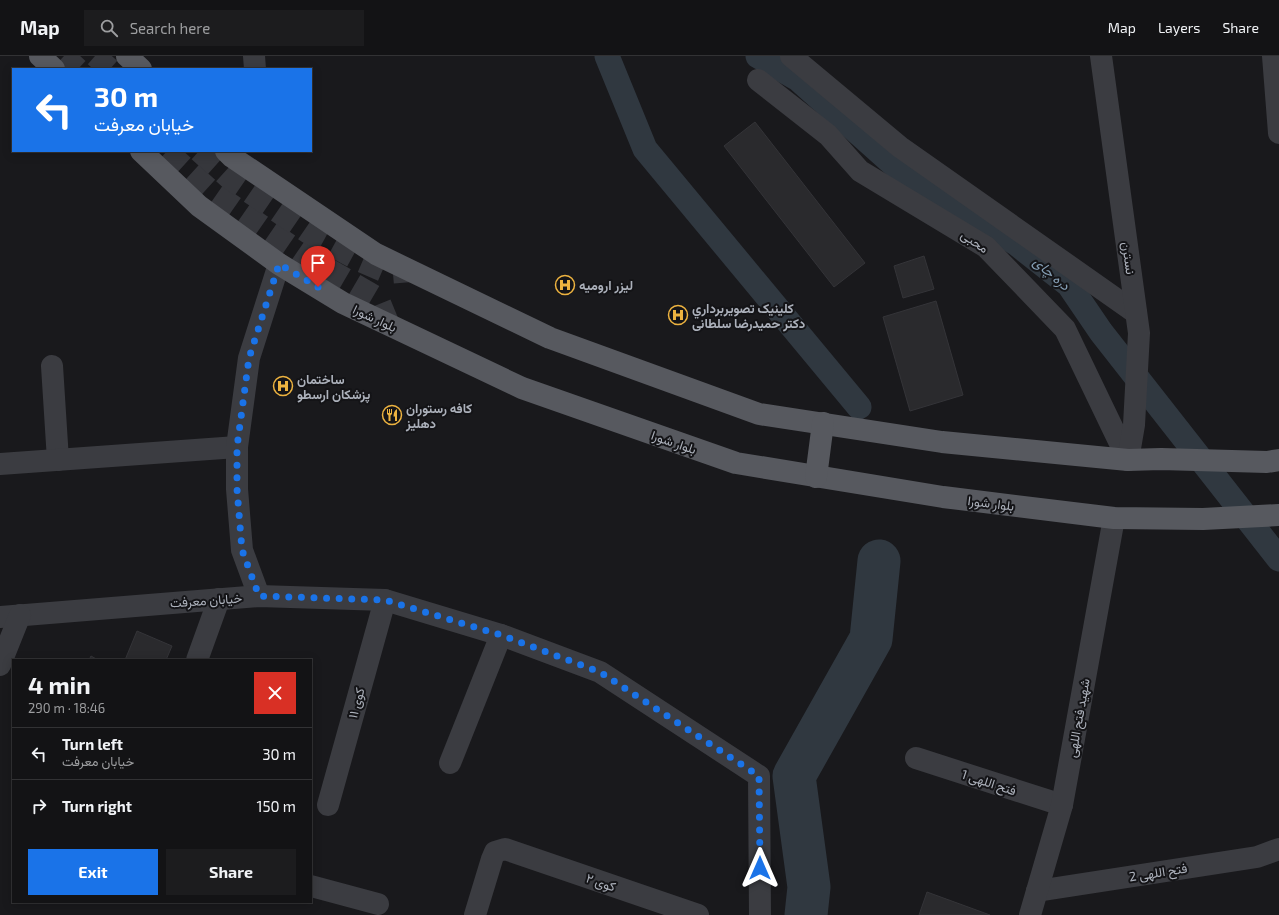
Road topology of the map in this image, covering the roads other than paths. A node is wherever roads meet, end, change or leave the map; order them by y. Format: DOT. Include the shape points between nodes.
graph roads {
  1 [pos="40,56"];
  2 [pos="127,56"];
  3 [pos="254,56"];
  4 [pos="791,56"];
  5 [pos="1101,56"];
  6 [pos="1273,56"];
  7 [pos="53,68"];
  8 [pos="139,68"];
  9 [pos="254,68"];
  10 [pos="758,80"];
  11 [pos="1279,133"];
  12 [pos="142,152"];
  13 [pos="231,153"];
  14 [pos="279,264"];
  15 [pos="1138,323"];
  16 [pos="52,366"];
  17 [pos="823,423"];
  18 [pos="237,447"];
  19 [pos="58,460"];
  20 [pos="1128,460"];
  21 [pos="1273,461"];
  22 [pos="0,464"];
  23 [pos="816,477"];
  24 [pos="1279,515"];
  25 [pos="1114,518"];
  26 [pos="259,596"];
  27 [pos="218,599"];
  28 [pos="385,600"];
  29 [pos="10,616"];
  30 [pos="501,635"];
  31 [pos="198,659"];
  32 [pos="0,665"];
  33 [pos="916,758"];
  34 [pos="450,763"];
  35 [pos="328,805"];
  36 [pos="1062,806"];
  37 [pos="1279,849"];
  38 [pos="312,886"];
  39 [pos="1037,891"];
  40 [pos="378,904"];
  41 [pos="475,915"];
  42 [pos="698,915"];
  43 [pos="760,915"];
  44 [pos="1030,915"];
  1 -- 7 [label="main road"];
  2 -- 8 [label="main road"];
  3 -- 9 [label="street"];
  4 -- 15 [label="street" via="900,147"];
  5 -- 15 [label="street, نسترن"];
  6 -- 11 [label="street"];
  10 -- 20 [label="street, محبی" via="828,135 860,171 991,252 1065,329"];
  12 -- 14 [label="main road, بلوار شورا" via="199,206"];
  13 -- 17 [label="main road" via="376,254 550,338 759,414"];
  14 -- 18 [label="street" via="249,358"];
  14 -- 23 [label="main road, بلوار شورا" via="343,303 522,388 736,464"];
  15 -- 20 [label="street, نسترن" via="1134,425"];
  16 -- 19 [label="street"];
  17 -- 20 [label="main road" via="942,442"];
  17 -- 23 [label="main road"];
  18 -- 19 [label="street"];
  18 -- 26 [label="street" via="237,489 242,550"];
  19 -- 22 [label="street"];
  20 -- 21 [label="main road"];
  23 -- 25 [label="main road, بلوار شورا" via="943,498"];
  24 -- 25 [label="main road, بلوار شورا" via="1203,519"];
  25 -- 36 [label="street, شهید فتح اللهی"];
  26 -- 27 [label="street, خیابان معرفت"];
  26 -- 28 [label="street, خیابان معرفت"];
  27 -- 29 [label="street, خیابان معرفت"];
  27 -- 31 [label="street"];
  28 -- 30 [label="street, خیابان معرفت"];
  28 -- 35 [label="street, کوی ۱۱"];
  29 -- 32 [label="street"];
  30 -- 34 [label="street"];
  30 -- 43 [label="street, خیابان معرفت" via="600,672 759,776"];
  33 -- 36 [label="street, فتح اللهی 1"];
  36 -- 39 [label="street, شهید فتح اللهی"];
  37 -- 39 [label="street, فتح اللهی 2" via="1257,857"];
  38 -- 40 [label="street"];
  39 -- 44 [label="street, شهید فتح اللهی"];
  41 -- 42 [label="street, کوی ۲" via="495,852 504,849"];
}
